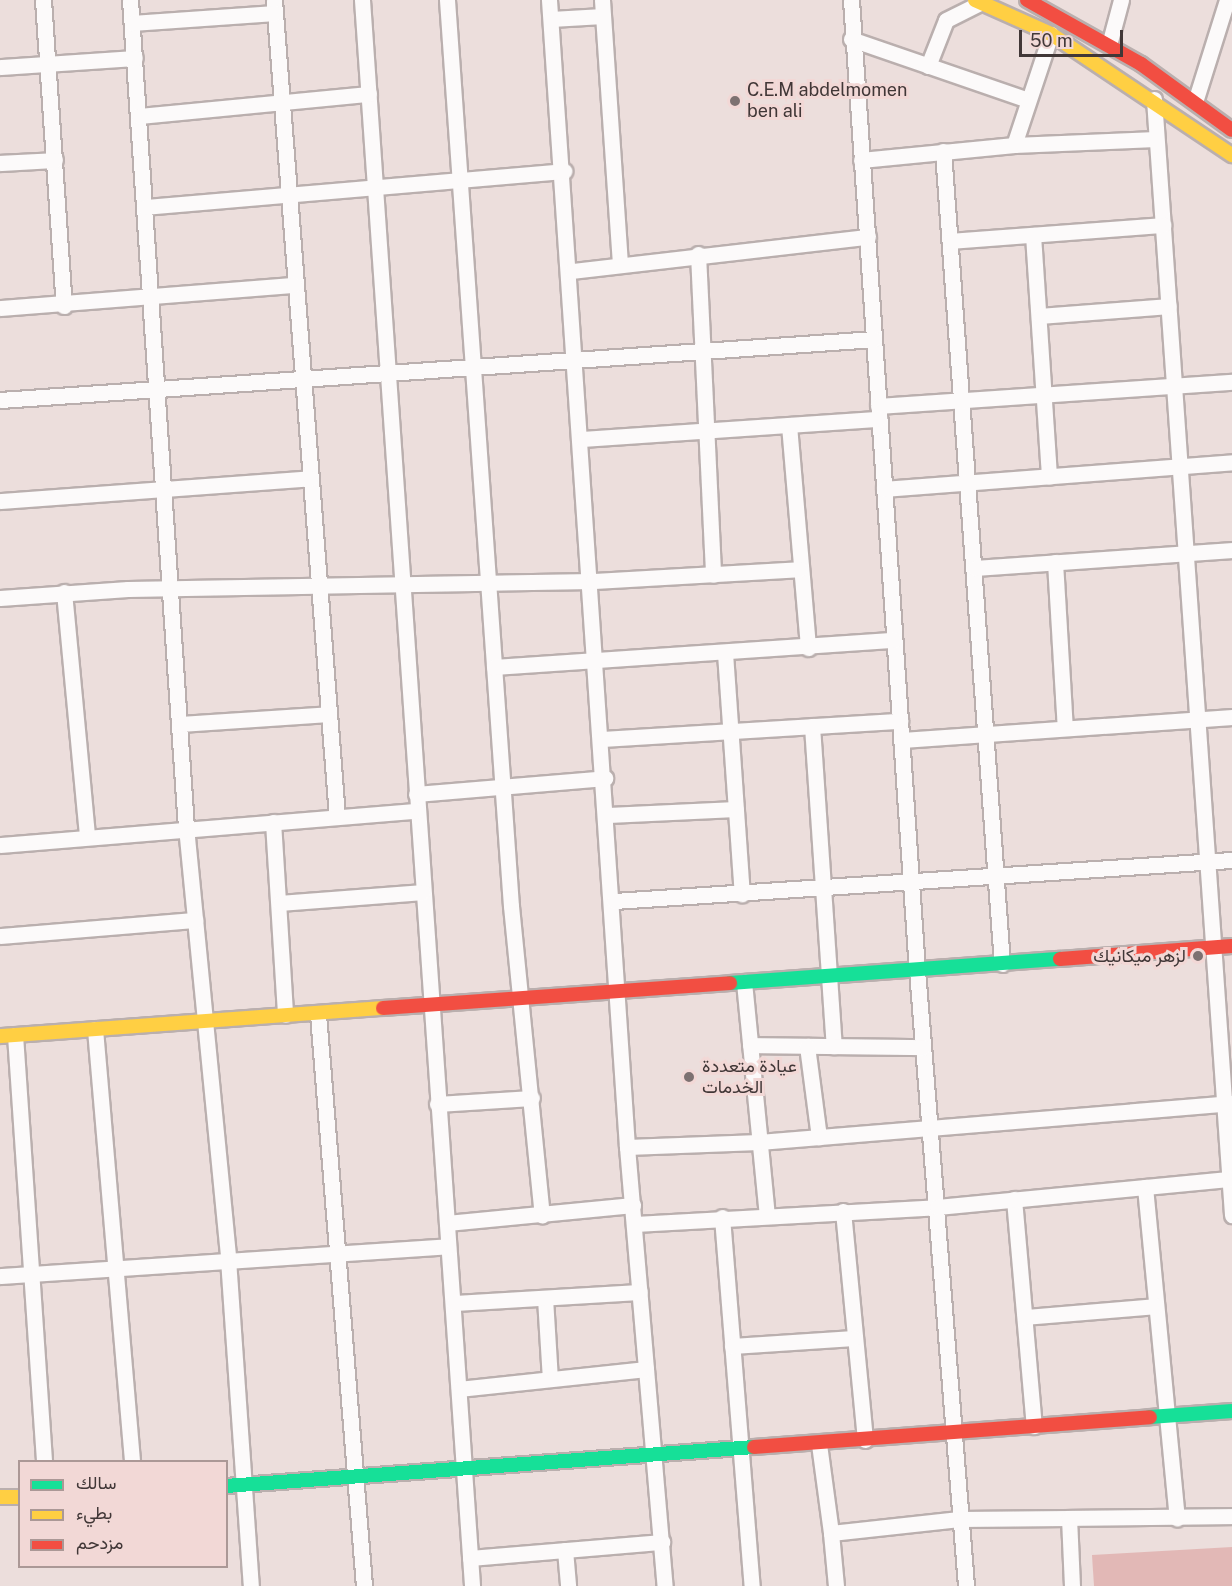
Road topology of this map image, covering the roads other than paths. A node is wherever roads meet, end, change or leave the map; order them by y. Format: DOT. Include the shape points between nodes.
graph roads {
  1 [pos="43,0"];
  2 [pos="130,0"];
  3 [pos="362,0"];
  4 [pos="447,0"];
  5 [pos="549,0"];
  6 [pos="851,0"];
  7 [pos="1027,0"];
  8 [pos="1121,0"];
  9 [pos="1227,0"];
  10 [pos="978,1"];
  11 [pos="274,6"];
  12 [pos="603,8"];
  13 [pos="551,19"];
  14 [pos="132,23"];
  15 [pos="1051,34"];
  16 [pos="851,39"];
  17 [pos="1109,45"];
  18 [pos="135,58"];
  19 [pos="48,63"];
  20 [pos="928,66"];
  21 [pos="0,67"];
  22 [pos="369,94"];
  23 [pos="1154,99"];
  24 [pos="1028,100"];
  25 [pos="1195,102"];
  26 [pos="282,104"];
  27 [pos="139,116"];
  28 [pos="1232,130"];
  29 [pos="1156,139"];
  30 [pos="1014,145"];
  31 [pos="943,151"];
  32 [pos="1232,155"];
  33 [pos="55,160"];
  34 [pos="861,160"];
  35 [pos="0,163"];
  36 [pos="564,171"];
  37 [pos="462,180"];
  38 [pos="375,187"];
  39 [pos="286,195"];
  40 [pos="145,207"];
  41 [pos="1163,225"];
  42 [pos="1033,235"];
  43 [pos="868,237"];
  44 [pos="950,241"];
  45 [pos="698,254"];
  46 [pos="620,264"];
  47 [pos="572,271"];
  48 [pos="294,285"];
  49 [pos="151,299"];
  50 [pos="64,306"];
  51 [pos="1168,306"];
  52 [pos="0,308"];
  53 [pos="1040,316"];
  54 [pos="874,339"];
  55 [pos="707,351"];
  56 [pos="577,361"];
  57 [pos="474,369"];
  58 [pos="389,376"];
  59 [pos="301,381"];
  60 [pos="1232,382"];
  61 [pos="1174,385"];
  62 [pos="158,393"];
  63 [pos="1046,394"];
  64 [pos="0,400"];
  65 [pos="962,402"];
  66 [pos="879,412"];
  67 [pos="789,425"];
  68 [pos="709,431"];
  69 [pos="582,439"];
  70 [pos="1232,462"];
  71 [pos="1180,466"];
  72 [pos="1049,476"];
  73 [pos="310,478"];
  74 [pos="968,482"];
  75 [pos="164,489"];
  76 [pos="884,489"];
  77 [pos="0,501"];
  78 [pos="1232,550"];
  79 [pos="1184,554"];
  80 [pos="1055,562"];
  81 [pos="975,568"];
  82 [pos="800,569"];
  83 [pos="713,575"];
  84 [pos="487,580"];
  85 [pos="593,581"];
  86 [pos="403,582"];
  87 [pos="318,587"];
  88 [pos="171,589"];
  89 [pos="64,592"];
  90 [pos="0,598"];
  91 [pos="894,640"];
  92 [pos="808,648"];
  93 [pos="725,653"];
  94 [pos="597,661"];
  95 [pos="494,667"];
  96 [pos="329,714"];
  97 [pos="1232,717"];
  98 [pos="1198,720"];
  99 [pos="900,721"];
  100 [pos="180,724"];
  101 [pos="812,726"];
  102 [pos="1065,728"];
  103 [pos="731,732"];
  104 [pos="987,734"];
  105 [pos="602,740"];
  106 [pos="902,740"];
  107 [pos="605,778"];
  108 [pos="504,785"];
  109 [pos="416,794"];
  110 [pos="736,808"];
  111 [pos="417,811"];
  112 [pos="608,816"];
  113 [pos="337,817"];
  114 [pos="273,822"];
  115 [pos="186,827"];
  116 [pos="87,837"];
  117 [pos="0,844"];
  118 [pos="1232,860"];
  119 [pos="1206,862"];
  120 [pos="997,875"];
  121 [pos="913,882"];
  122 [pos="822,890"];
  123 [pos="423,892"];
  124 [pos="742,894"];
  125 [pos="614,901"];
  126 [pos="280,903"];
  127 [pos="195,920"];
  128 [pos="0,936"];
  129 [pos="1232,946"];
  130 [pos="1209,948"];
  131 [pos="1002,964"];
  132 [pos="917,970"];
  133 [pos="827,978"];
  134 [pos="744,982"];
  135 [pos="618,990"];
  136 [pos="520,998"];
  137 [pos="429,1005"];
  138 [pos="318,1014"];
  139 [pos="285,1015"];
  140 [pos="204,1022"];
  141 [pos="95,1029"];
  142 [pos="7,1035"];
  143 [pos="750,1045"];
  144 [pos="807,1046"];
  145 [pos="834,1046"];
  146 [pos="923,1047"];
  147 [pos="532,1098"];
  148 [pos="1227,1103"];
  149 [pos="437,1104"];
  150 [pos="929,1128"];
  151 [pos="819,1137"];
  152 [pos="759,1142"];
  153 [pos="627,1147"];
  154 [pos="1229,1179"];
  155 [pos="1145,1187"];
  156 [pos="1014,1199"];
  157 [pos="633,1205"];
  158 [pos="936,1207"];
  159 [pos="843,1211"];
  160 [pos="542,1215"];
  161 [pos="767,1215"];
  162 [pos="1232,1215"];
  163 [pos="722,1216"];
  164 [pos="447,1223"];
  165 [pos="634,1224"];
  166 [pos="448,1246"];
  167 [pos="337,1250"];
  168 [pos="228,1259"];
  169 [pos="119,1267"];
  170 [pos="33,1274"];
  171 [pos="0,1276"];
  172 [pos="640,1292"];
  173 [pos="545,1298"];
  174 [pos="454,1303"];
  175 [pos="1156,1306"];
  176 [pos="1024,1317"];
  177 [pos="854,1338"];
  178 [pos="732,1346"];
  179 [pos="646,1369"];
  180 [pos="550,1379"];
  181 [pos="459,1389"];
  182 [pos="1232,1411"];
  183 [pos="1164,1416"];
  184 [pos="1034,1426"];
  185 [pos="952,1432"];
  186 [pos="865,1440"];
  187 [pos="819,1444"];
  188 [pos="743,1450"];
  189 [pos="654,1457"];
  190 [pos="44,1460"];
  191 [pos="132,1460"];
  192 [pos="462,1471"];
  193 [pos="357,1478"];
  194 [pos="243,1485"];
  195 [pos="228,1486"];
  196 [pos="0,1497"];
  197 [pos="18,1497"];
  198 [pos="1232,1516"];
  199 [pos="1069,1518"];
  200 [pos="1177,1518"];
  201 [pos="959,1519"];
  202 [pos="831,1533"];
  203 [pos="662,1542"];
  204 [pos="565,1550"];
  205 [pos="470,1558"];
  206 [pos="251,1586"];
  207 [pos="364,1586"];
  208 [pos="472,1586"];
  209 [pos="568,1586"];
  210 [pos="665,1586"];
  211 [pos="752,1586"];
  212 [pos="836,1586"];
  213 [pos="966,1586"];
  214 [pos="1072,1586"];
  1 -- 19 [label="street"];
  2 -- 14 [label="street"];
  3 -- 22 [label="street"];
  4 -- 37 [label="street"];
  5 -- 13 [label="street"];
  6 -- 16 [label="street"];
  7 -- 17 [label="street"];
  8 -- 17 [label="street"];
  9 -- 25 [label="street"];
  10 -- 15 [label="street"];
  10 -- 20 [label="street" via="946,20"];
  11 -- 14 [label="street"];
  11 -- 26 [label="street"];
  12 -- 13 [label="street"];
  12 -- 46 [label="street"];
  13 -- 36 [label="street"];
  14 -- 18 [label="street"];
  15 -- 23 [label="street"];
  15 -- 24 [label="street"];
  16 -- 20 [label="street"];
  16 -- 34 [label="street"];
  17 -- 25 [label="street"];
  18 -- 19 [label="street"];
  18 -- 27 [label="street"];
  19 -- 21 [label="street"];
  19 -- 33 [label="street"];
  20 -- 24 [label="street"];
  22 -- 26 [label="street"];
  22 -- 38 [label="street"];
  23 -- 29 [label="street"];
  23 -- 32 [label="street"];
  24 -- 30 [label="street"];
  25 -- 28 [label="street"];
  26 -- 27 [label="street"];
  26 -- 39 [label="street"];
  27 -- 40 [label="street"];
  29 -- 30 [label="street"];
  29 -- 41 [label="street"];
  30 -- 31 [label="street"];
  31 -- 34 [label="street"];
  31 -- 44 [label="street"];
  33 -- 35 [label="street"];
  33 -- 50 [label="street"];
  34 -- 43 [label="street"];
  36 -- 37 [label="street"];
  36 -- 47 [label="street"];
  37 -- 38 [label="street"];
  37 -- 57 [label="street"];
  38 -- 39 [label="street"];
  38 -- 58 [label="street"];
  39 -- 40 [label="street"];
  39 -- 48 [label="street"];
  40 -- 49 [label="street"];
  41 -- 42 [label="street"];
  41 -- 51 [label="street"];
  42 -- 44 [label="street"];
  42 -- 53 [label="street"];
  43 -- 45 [label="street"];
  43 -- 54 [label="street"];
  44 -- 65 [label="street"];
  45 -- 46 [label="street"];
  45 -- 55 [label="street"];
  46 -- 47 [label="street"];
  47 -- 56 [label="street"];
  48 -- 49 [label="street"];
  48 -- 59 [label="street"];
  49 -- 50 [label="street"];
  49 -- 62 [label="street"];
  50 -- 52 [label="street"];
  51 -- 53 [label="street"];
  51 -- 61 [label="street"];
  53 -- 63 [label="street"];
  54 -- 55 [label="street"];
  54 -- 66 [label="street"];
  55 -- 56 [label="street"];
  55 -- 68 [label="street"];
  56 -- 57 [label="street"];
  56 -- 69 [label="street"];
  57 -- 58 [label="street"];
  57 -- 84 [label="street"];
  58 -- 59 [label="street"];
  58 -- 86 [label="street"];
  59 -- 62 [label="street"];
  59 -- 73 [label="street"];
  60 -- 61 [label="street"];
  61 -- 63 [label="street"];
  61 -- 71 [label="street"];
  62 -- 64 [label="street"];
  62 -- 75 [label="street"];
  63 -- 65 [label="street"];
  63 -- 72 [label="street"];
  65 -- 66 [label="street"];
  65 -- 74 [label="street"];
  66 -- 67 [label="street"];
  66 -- 76 [label="street"];
  67 -- 68 [label="street"];
  67 -- 82 [label="street"];
  68 -- 69 [label="street"];
  68 -- 83 [label="street"];
  69 -- 85 [label="street"];
  70 -- 71 [label="street"];
  71 -- 72 [label="street"];
  71 -- 79 [label="street"];
  72 -- 74 [label="street"];
  73 -- 75 [label="street"];
  73 -- 87 [label="street"];
  74 -- 76 [label="street"];
  74 -- 81 [label="street"];
  75 -- 77 [label="street"];
  75 -- 88 [label="street"];
  76 -- 91 [label="street"];
  78 -- 79 [label="street"];
  79 -- 80 [label="street"];
  79 -- 98 [label="street"];
  80 -- 81 [label="street"];
  80 -- 102 [label="street"];
  81 -- 104 [label="street"];
  82 -- 83 [label="street"];
  82 -- 92 [label="street"];
  83 -- 85 [label="street"];
  84 -- 85 [label="street"];
  84 -- 86 [label="street"];
  84 -- 95 [label="street"];
  85 -- 94 [label="street"];
  86 -- 87 [label="street"];
  86 -- 109 [label="street"];
  87 -- 88 [label="street"];
  87 -- 96 [label="street"];
  88 -- 89 [label="street"];
  88 -- 100 [label="street"];
  89 -- 90 [label="street"];
  89 -- 116 [label="street"];
  91 -- 92 [label="street"];
  91 -- 99 [label="street"];
  92 -- 93 [label="street"];
  93 -- 94 [label="street"];
  93 -- 103 [label="street"];
  94 -- 95 [label="street"];
  94 -- 105 [label="street"];
  95 -- 108 [label="street"];
  96 -- 100 [label="street"];
  96 -- 113 [label="street"];
  97 -- 98 [label="street"];
  98 -- 102 [label="street"];
  98 -- 119 [label="street"];
  99 -- 101 [label="street"];
  99 -- 106 [label="street"];
  100 -- 115 [label="street"];
  101 -- 103 [label="street"];
  101 -- 122 [label="street"];
  102 -- 104 [label="street"];
  103 -- 105 [label="street"];
  103 -- 110 [label="street"];
  104 -- 106 [label="street"];
  104 -- 120 [label="street"];
  105 -- 107 [label="street"];
  106 -- 121 [label="street"];
  107 -- 108 [label="street"];
  107 -- 112 [label="street"];
  108 -- 109 [label="street"];
  108 -- 136 [label="street"];
  109 -- 111 [label="street"];
  110 -- 112 [label="street"];
  110 -- 124 [label="street"];
  111 -- 113 [label="street"];
  111 -- 123 [label="street"];
  112 -- 125 [label="street"];
  113 -- 114 [label="street"];
  114 -- 115 [label="street"];
  114 -- 126 [label="street"];
  115 -- 116 [label="street"];
  115 -- 127 [label="street"];
  116 -- 117 [label="street"];
  118 -- 119 [label="street"];
  119 -- 120 [label="street"];
  119 -- 130 [label="street"];
  120 -- 121 [label="street"];
  120 -- 131 [label="street"];
  121 -- 122 [label="street"];
  121 -- 132 [label="street"];
  122 -- 124 [label="street"];
  122 -- 133 [label="street"];
  123 -- 126 [label="street"];
  123 -- 137 [label="street"];
  124 -- 125 [label="street"];
  125 -- 135 [label="street"];
  126 -- 139 [label="street"];
  127 -- 128 [label="street"];
  127 -- 140 [label="street"];
  129 -- 130 [label="street"];
  130 -- 131 [label="street"];
  130 -- 148 [label="street"];
  131 -- 132 [label="street"];
  132 -- 133 [label="street"];
  132 -- 146 [label="street"];
  133 -- 134 [label="street"];
  133 -- 145 [label="street"];
  134 -- 135 [label="street"];
  134 -- 143 [label="street"];
  135 -- 136 [label="street"];
  135 -- 153 [label="street"];
  136 -- 137 [label="street"];
  136 -- 147 [label="street"];
  137 -- 138 [label="street"];
  137 -- 149 [label="street"];
  138 -- 139 [label="street"];
  138 -- 167 [label="street"];
  139 -- 140 [label="street"];
  140 -- 141 [label="street"];
  140 -- 168 [label="street"];
  141 -- 142 [label="street"];
  141 -- 169 [label="street"];
  142 -- 170 [label="street"];
  143 -- 144 [label="street"];
  143 -- 152 [label="street"];
  144 -- 145 [label="street"];
  144 -- 151 [label="street"];
  145 -- 146 [label="street"];
  146 -- 150 [label="street"];
  147 -- 149 [label="street"];
  147 -- 160 [label="street"];
  148 -- 150 [label="street"];
  148 -- 154 [label="street"];
  149 -- 164 [label="street"];
  150 -- 151 [label="street"];
  150 -- 158 [label="street"];
  151 -- 152 [label="street"];
  152 -- 153 [label="street"];
  152 -- 161 [label="street"];
  153 -- 157 [label="street"];
  154 -- 155 [label="street"];
  154 -- 162 [label="street"];
  155 -- 156 [label="street"];
  155 -- 175 [label="street"];
  156 -- 158 [label="street"];
  156 -- 176 [label="street"];
  157 -- 160 [label="street"];
  157 -- 165 [label="street"];
  158 -- 159 [label="street"];
  158 -- 185 [label="street"];
  159 -- 161 [label="street"];
  159 -- 177 [label="street"];
  160 -- 164 [label="street"];
  161 -- 163 [label="street"];
  163 -- 165 [label="street"];
  163 -- 178 [label="street"];
  164 -- 166 [label="street"];
  165 -- 172 [label="street"];
  166 -- 167 [label="street"];
  166 -- 174 [label="street"];
  167 -- 168 [label="street"];
  167 -- 193 [label="street"];
  168 -- 169 [label="street"];
  168 -- 194 [label="street"];
  169 -- 170 [label="street"];
  169 -- 191 [label="street"];
  170 -- 171 [label="street"];
  170 -- 190 [label="street"];
  172 -- 173 [label="street"];
  172 -- 179 [label="street"];
  173 -- 174 [label="street"];
  173 -- 180 [label="street"];
  174 -- 181 [label="street"];
  175 -- 176 [label="street"];
  175 -- 183 [label="street"];
  176 -- 184 [label="street"];
  177 -- 178 [label="street"];
  177 -- 186 [label="street"];
  178 -- 188 [label="street"];
  179 -- 180 [label="street"];
  179 -- 189 [label="street"];
  180 -- 181 [label="street"];
  181 -- 192 [label="street"];
  182 -- 183 [label="street"];
  183 -- 184 [label="street"];
  183 -- 200 [label="street"];
  184 -- 185 [label="street"];
  185 -- 186 [label="street"];
  185 -- 201 [label="street"];
  186 -- 187 [label="street"];
  187 -- 188 [label="street"];
  187 -- 202 [label="street"];
  188 -- 189 [label="street"];
  188 -- 211 [label="street"];
  189 -- 192 [label="street"];
  189 -- 203 [label="street"];
  192 -- 193 [label="street"];
  192 -- 205 [label="street"];
  193 -- 194 [label="street"];
  193 -- 207 [label="street"];
  194 -- 195 [label="street"];
  194 -- 206 [label="street"];
  196 -- 197 [label="street"];
  198 -- 200 [label="street"];
  199 -- 200 [label="street"];
  199 -- 201 [label="street"];
  199 -- 214 [label="street"];
  201 -- 202 [label="street"];
  201 -- 213 [label="street"];
  202 -- 212 [label="street"];
  203 -- 204 [label="street"];
  203 -- 210 [label="street"];
  204 -- 205 [label="street"];
  204 -- 209 [label="street"];
  205 -- 208 [label="street"];
}
